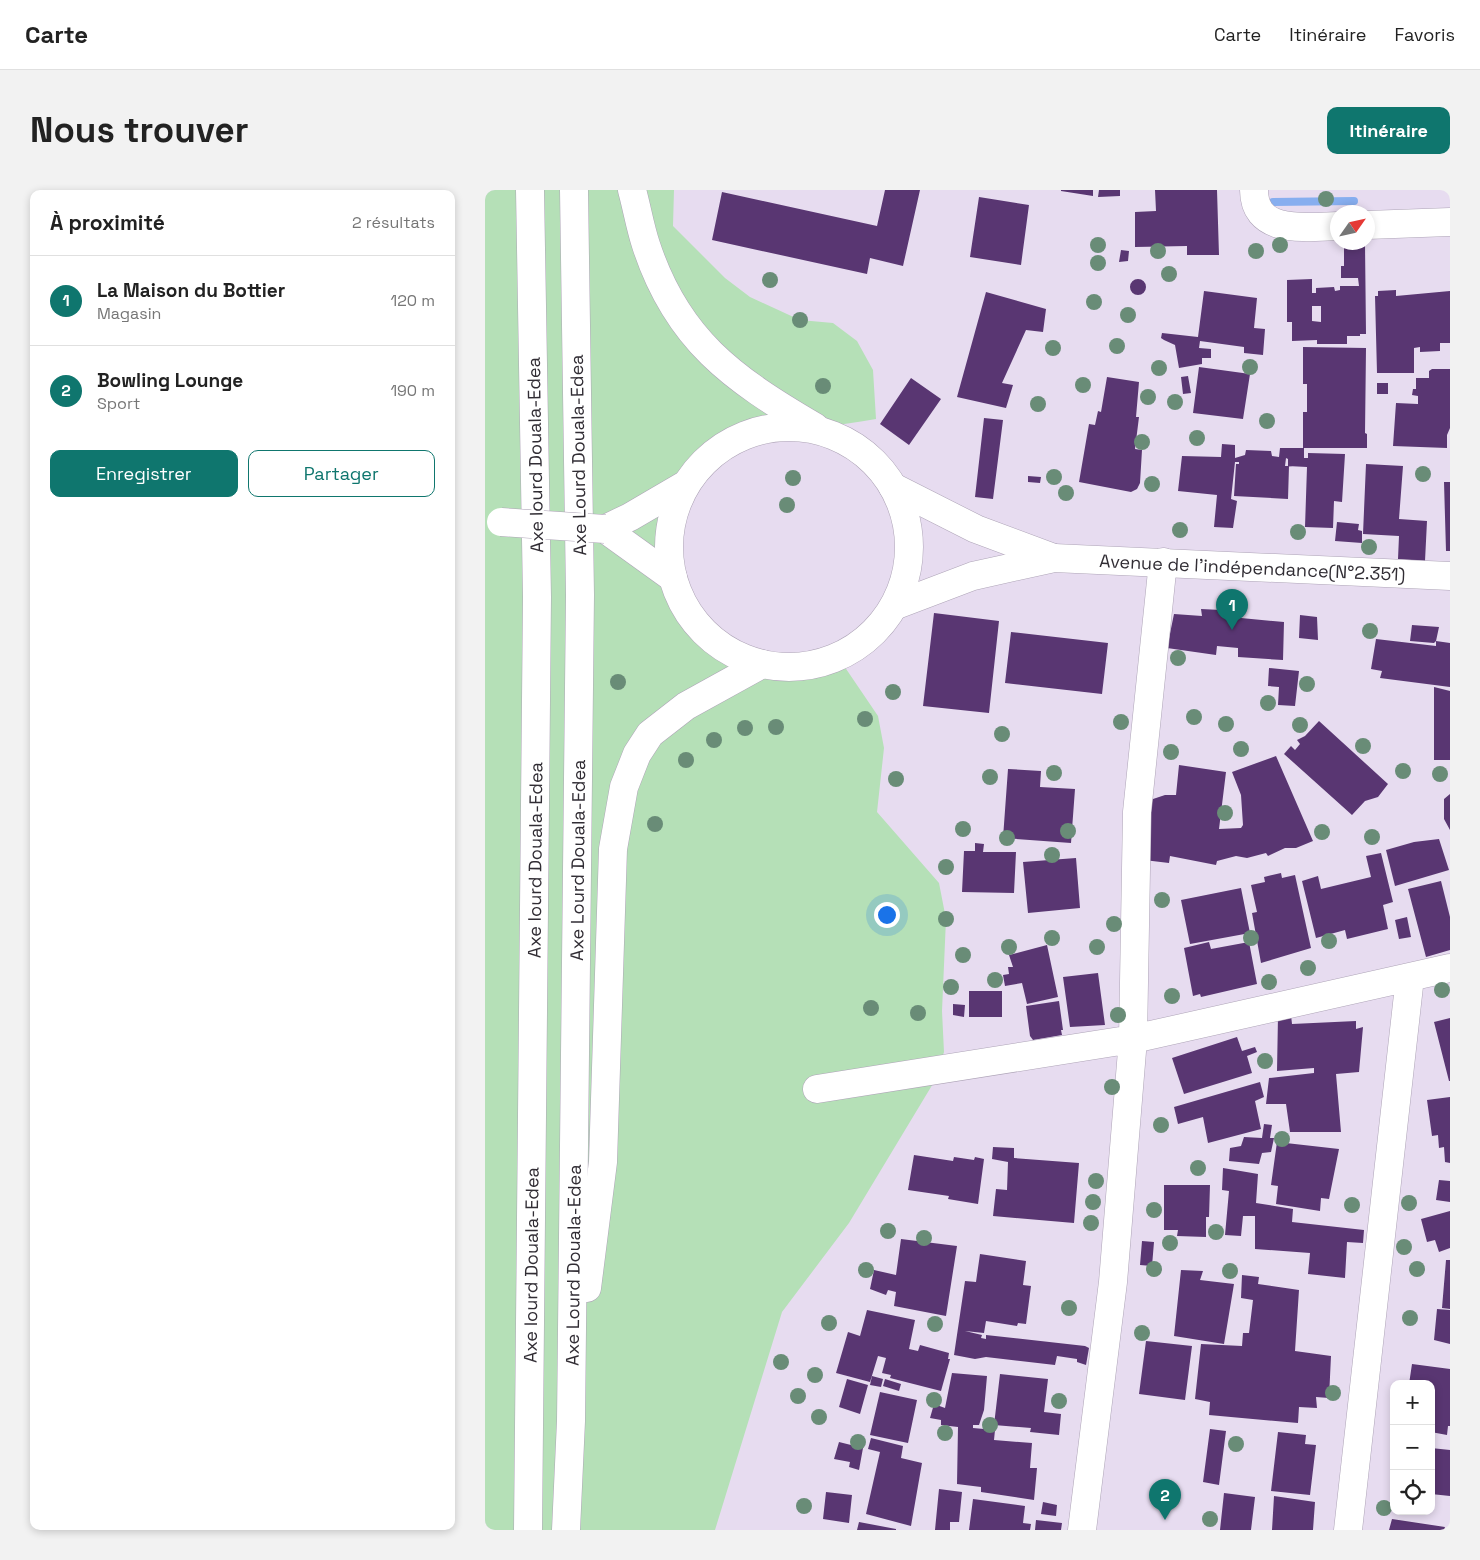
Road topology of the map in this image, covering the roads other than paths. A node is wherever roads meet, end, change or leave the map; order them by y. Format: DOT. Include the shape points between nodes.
graph roads {
  1 [pos="530,190"];
  2 [pos="574,190"];
  3 [pos="632,190"];
  4 [pos="1254,196"];
  5 [pos="1450,222"];
  6 [pos="1375,225"];
  7 [pos="1330,226"];
  8 [pos="815,427"];
  9 [pos="683,486"];
  10 [pos="893,487"];
  11 [pos="493,522"];
  12 [pos="605,529"];
  13 [pos="1055,558"];
  14 [pos="1163,562"];
  15 [pos="1450,576"];
  16 [pos="673,578"];
  17 [pos="894,606"];
  18 [pos="762,664"];
  19 [pos="1450,968"];
  20 [pos="1410,977"];
  21 [pos="1133,1039"];
  22 [pos="817,1089"];
  23 [pos="571,1421"];
  24 [pos="528,1530"];
  25 [pos="566,1530"];
  26 [pos="1082,1530"];
  27 [pos="1348,1530"];
  1 -- 24 [label="main road, Axe lourd Douala-Edea" via="537,597"];
  2 -- 23 [label="main road, Axe Lourd Douala-Edea" via="581,595"];
  3 -- 8 [label="main road" via="656,272 683,322 725,368"];
  4 -- 7 [label="main road" via="1265,217 1277,225"];
  5 -- 6 [label="main road"];
  8 -- 9 [label="main road" via="760,429 728,442 701,463"];
  8 -- 10 [label="main road" via="853,445 875,464"];
  9 -- 12 [label="main road"];
  9 -- 16 [label="main road" via="671,520 669,551"];
  10 -- 13 [label="main road, Avenue de l'indépendance(N°2.351)" via="975,529"];
  10 -- 17 [label="main road" via="906,522 908,567"];
  11 -- 12 [label="main road, bridge"];
  12 -- 16 [label="main road"];
  13 -- 14 [label="main road, Avenue de l'indépendance(N°2.351)"];
  13 -- 17 [label="main road, Avenue de l'indépendance(N°2.351)" via="973,576"];
  14 -- 15 [label="main road, Avenue de l'indépendance(N°2.351)"];
  14 -- 21 [label="main road" via="1137,812"];
  16 -- 18 [label="main road" via="692,619 723,648"];
  17 -- 18 [label="main road" via="860,645 838,657 796,667"];
  18 -- 23 [label="main road" via="686,706 651,734 637,754 624,787 613,849 603,1162"];
  19 -- 20 [label="main road"];
  20 -- 21 [label="main road"];
  20 -- 27 [label="main road"];
  21 -- 22 [label="main road"];
  21 -- 26 [label="main road" via="1113,1282"];
  23 -- 25 [label="main road, Axe Lourd Douala-Edea"];
}
